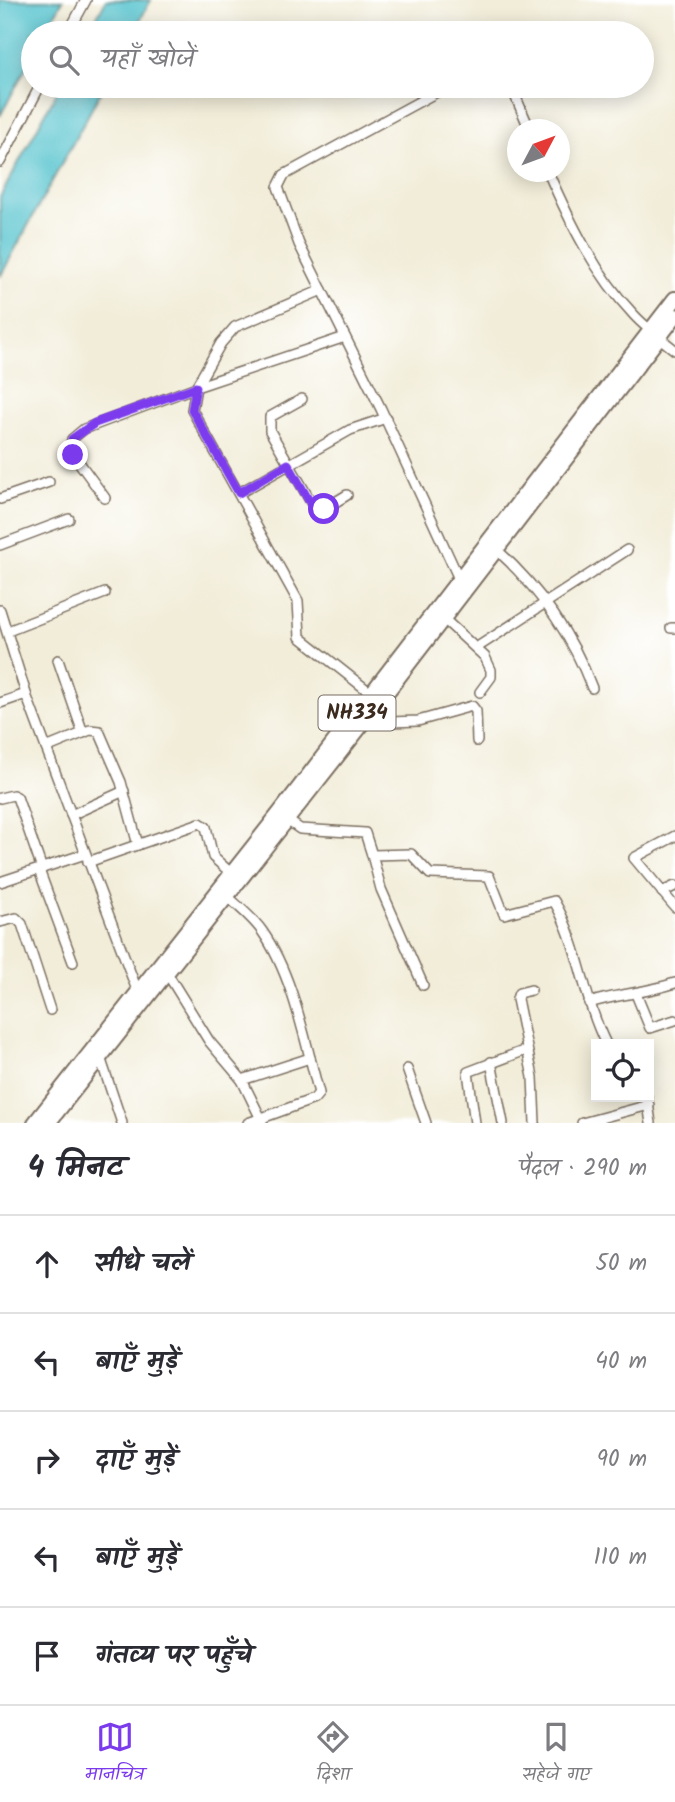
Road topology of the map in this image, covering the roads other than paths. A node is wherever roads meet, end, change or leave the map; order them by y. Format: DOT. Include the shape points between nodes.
graph roads {
  1 [pos="86,0"];
  2 [pos="75,21"];
  3 [pos="34,98"];
  4 [pos="426,98"];
  5 [pos="517,98"];
  6 [pos="526,119"];
  7 [pos="0,162"];
  8 [pos="553,182"];
  9 [pos="322,290"];
  10 [pos="675,299"];
  11 [pos="675,316"];
  12 [pos="654,333"];
  13 [pos="345,337"];
  14 [pos="675,350"];
  15 [pos="196,387"];
  16 [pos="302,399"];
  17 [pos="386,418"];
  18 [pos="288,464"];
  19 [pos="49,482"];
  20 [pos="239,493"];
  21 [pos="347,495"];
  22 [pos="105,498"];
  23 [pos="0,499"];
  24 [pos="69,519"];
  25 [pos="0,545"];
  26 [pos="497,550"];
  27 [pos="627,550"];
  28 [pos="460,581"];
  29 [pos="105,593"];
  30 [pos="545,603"];
  31 [pos="0,610"];
  32 [pos="444,619"];
  33 [pos="8,631"];
  34 [pos="476,648"];
  35 [pos="58,660"];
  36 [pos="592,688"];
  37 [pos="480,692"];
  38 [pos="26,694"];
  39 [pos="372,694"];
  40 [pos="0,702"];
  41 [pos="363,723"];
  42 [pos="83,733"];
  43 [pos="477,741"];
  44 [pos="46,748"];
  45 [pos="124,791"];
  46 [pos="0,799"];
  47 [pos="71,815"];
  48 [pos="287,820"];
  49 [pos="675,836"];
  50 [pos="138,845"];
  51 [pos="372,855"];
  52 [pos="86,858"];
  53 [pos="40,869"];
  54 [pos="232,873"];
  55 [pos="0,882"];
  56 [pos="675,886"];
  57 [pos="662,892"];
  58 [pos="228,896"];
  59 [pos="675,907"];
  60 [pos="0,922"];
  61 [pos="74,962"];
  62 [pos="167,973"];
  63 [pos="675,983"];
  64 [pos="423,985"];
  65 [pos="531,990"];
  66 [pos="138,993"];
  67 [pos="636,995"];
  68 [pos="589,1003"];
  69 [pos="50,1010"];
  70 [pos="675,1020"];
  71 [pos="604,1039"];
  72 [pos="526,1050"];
  73 [pos="100,1056"];
  74 [pos="310,1058"];
  75 [pos="491,1062"];
  76 [pos="407,1069"];
  77 [pos="242,1080"];
  78 [pos="645,1102"];
  79 [pos="648,1102"];
  80 [pos="262,1121"];
  81 [pos="35,1123"];
  82 [pos="48,1123"];
  83 [pos="122,1123"];
  84 [pos="248,1123"];
  85 [pos="426,1123"];
  86 [pos="475,1123"];
  87 [pos="503,1123"];
  88 [pos="535,1123"];
  89 [pos="582,1123"];
  90 [pos="651,1123"];
  1 -- 2 [label="street"];
  3 -- 7 [label="street"];
  4 -- 9 [label="street" via="279,180 279,194"];
  5 -- 6 [label="street"];
  8 -- 12 [label="street" via="583,247 632,314"];
  9 -- 13 [label="street"];
  9 -- 15 [label="street" via="235,327"];
  10 -- 12 [label="highway, NH334"];
  11 -- 12 [label="highway, NH334"];
  12 -- 14 [label="street"];
  12 -- 26 [label="highway, NH334"];
  12 -- 28 [label="highway, NH334"];
  13 -- 15 [label="street"];
  13 -- 17 [label="street"];
  15 -- 20 [label="street" via="192,410"];
  15 -- 22 [label="street" via="95,423 72,439 73,455"];
  16 -- 18 [label="street" via="268,421"];
  17 -- 18 [label="street" via="350,430"];
  17 -- 28 [label="street"];
  18 -- 20 [label="street"];
  18 -- 21 [label="street" via="315,509 324,509"];
  19 -- 23 [label="street"];
  20 -- 39 [label="street" via="298,601 300,636"];
  24 -- 25 [label="street"];
  26 -- 30 [label="street"];
  26 -- 32 [label="highway, NH334"];
  27 -- 30 [label="street"];
  28 -- 39 [label="highway, NH334"];
  29 -- 33 [label="street"];
  30 -- 34 [label="street"];
  30 -- 36 [label="street" via="577,651"];
  31 -- 33 [label="street"];
  32 -- 34 [label="street"];
  32 -- 41 [label="highway, NH334"];
  33 -- 38 [label="street"];
  34 -- 37 [label="street" via="492,670"];
  35 -- 42 [label="street"];
  38 -- 40 [label="street"];
  38 -- 44 [label="street"];
  39 -- 54 [label="highway, NH334"];
  41 -- 43 [label="street" via="418,720 472,706"];
  41 -- 48 [label="highway, NH334"];
  42 -- 44 [label="street"];
  42 -- 45 [label="street" via="95,729 102,734"];
  44 -- 47 [label="street"];
  45 -- 47 [label="street"];
  45 -- 50 [label="street"];
  46 -- 53 [label="street" via="17,797"];
  47 -- 52 [label="street"];
  48 -- 51 [label="street" via="300,829 365,832"];
  48 -- 58 [label="highway, NH334"];
  49 -- 57 [label="street" via="634,858"];
  50 -- 52 [label="street"];
  50 -- 54 [label="street" via="203,824 213,857"];
  51 -- 64 [label="street" via="381,889"];
  51 -- 68 [label="street" via="411,854 430,874 489,876 504,914 554,901 579,960"];
  52 -- 53 [label="street"];
  52 -- 66 [label="street"];
  53 -- 55 [label="street"];
  53 -- 61 [label="street"];
  54 -- 66 [label="highway, NH334"];
  56 -- 57 [label="street"];
  57 -- 59 [label="street"];
  58 -- 62 [label="highway, NH334"];
  58 -- 74 [label="street" via="264,933 299,1015"];
  60 -- 69 [label="street" via="16,918 22,924"];
  62 -- 73 [label="highway, NH334"];
  62 -- 77 [label="street" via="209,1041"];
  63 -- 67 [label="street"];
  65 -- 72 [label="street" via="517,995"];
  66 -- 81 [label="highway, NH334"];
  67 -- 68 [label="street"];
  67 -- 70 [label="street" via="650,1028"];
  68 -- 71 [label="street"];
  72 -- 75 [label="street"];
  72 -- 88 [label="street" via="533,1077"];
  73 -- 82 [label="highway, NH334"];
  73 -- 83 [label="street"];
  74 -- 77 [label="street"];
  74 -- 80 [label="street" via="317,1097"];
  75 -- 86 [label="street" via="468,1072"];
  75 -- 87 [label="street"];
  76 -- 85 [label="street"];
  77 -- 80 [label="street"];
  78 -- 89 [label="street"];
  79 -- 90 [label="street"];
  80 -- 84 [label="street"];
}
